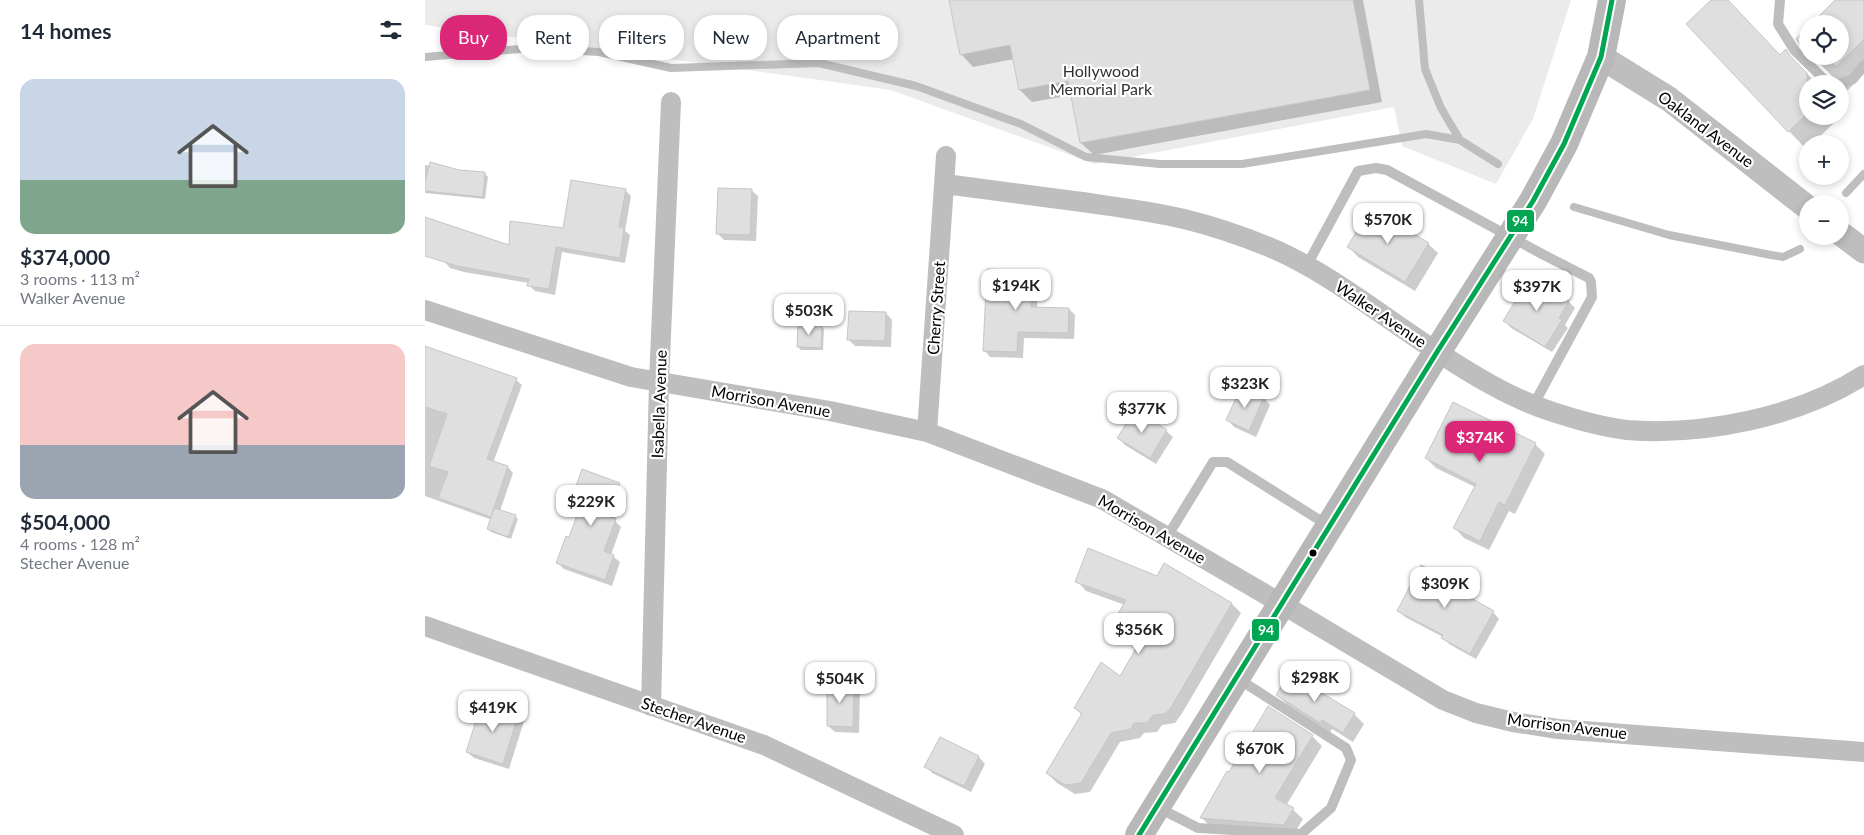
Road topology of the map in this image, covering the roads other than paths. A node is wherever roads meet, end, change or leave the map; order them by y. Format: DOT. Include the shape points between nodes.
graph roads {
  1 [pos="1612,0"];
  2 [pos="1780,0"];
  3 [pos="1601,57"];
  4 [pos="1864,65"];
  5 [pos="1820,75"];
  6 [pos="1849,80"];
  7 [pos="671,102"];
  8 [pos="946,156"];
  9 [pos="945,184"];
  10 [pos="1799,201"];
  11 [pos="1511,236"];
  12 [pos="1849,240"];
  13 [pos="1864,251"];
  14 [pos="1306,267"];
  15 [pos="425,310"];
  16 [pos="1437,352"];
  17 [pos="1864,375"];
  18 [pos="659,382"];
  19 [pos="1534,404"];
  20 [pos="927,432"];
  21 [pos="1329,526"];
  22 [pos="1167,537"];
  23 [pos="1282,604"];
  24 [pos="425,626"];
  25 [pos="1236,678"];
  26 [pos="651,706"];
  27 [pos="1864,752"];
  28 [pos="1156,807"];
  29 [pos="1301,834"];
  30 [pos="954,835"];
  31 [pos="1139,835"];
  1 -- 3 [label="main road"];
  2 -- 5 [label="lane" via="1778,24 1795,51"];
  3 -- 10 [label="street, Oakland Avenue" via="1669,98"];
  3 -- 11 [label="main road" via="1564,144"];
  4 -- 6 [label="lane"];
  7 -- 18 [label="street, Isabella Avenue"];
  8 -- 9 [label="street, Cherry Street"];
  9 -- 14 [label="street, Walker Avenue" via="1185,219 1271,248"];
  9 -- 20 [label="street, Cherry Street"];
  11 -- 14 [label="lane" via="1387,170 1376,168 1358,171"];
  11 -- 16 [label="main road"];
  11 -- 19 [label="lane" via="1591,282 1592,297"];
  12 -- 13 [label="street"];
  14 -- 16 [label="street, Walker Avenue"];
  15 -- 18 [label="street, Morrison Avenue" via="631,377"];
  16 -- 19 [label="street, Walker Avenue"];
  16 -- 21 [label="main road"];
  17 -- 19 [label="street, Walker Avenue" via="1785,411 1705,428 1625,430 1587,422"];
  18 -- 20 [label="street, Morrison Avenue" via="830,411"];
  18 -- 26 [label="street, Isabella Avenue"];
  20 -- 22 [label="street, Morrison Avenue" via="1102,499"];
  21 -- 22 [label="lane" via="1221,461 1213,462"];
  21 -- 23 [label="main road"];
  22 -- 23 [label="street, Morrison Avenue"];
  23 -- 25 [label="main road"];
  23 -- 27 [label="street, Morrison Avenue" via="1443,700 1476,713 1558,729"];
  24 -- 26 [label="street, Stecher Avenue"];
  25 -- 28 [label="main road"];
  25 -- 29 [label="lane" via="1346,748 1351,760 1331,808"];
  26 -- 30 [label="street, Stecher Avenue" via="764,745"];
  28 -- 29 [label="lane" via="1198,828"];
  28 -- 31 [label="main road"];
}
